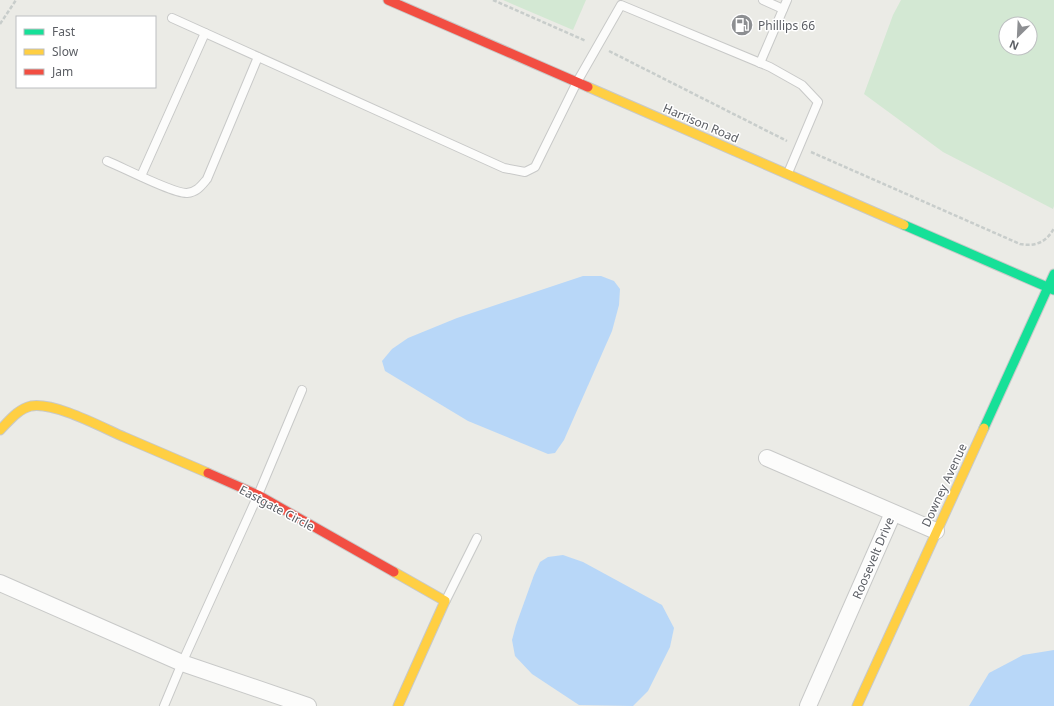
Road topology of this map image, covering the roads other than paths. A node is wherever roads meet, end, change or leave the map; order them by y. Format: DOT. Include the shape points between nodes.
graph roads {
  1 [pos="388,0"];
  2 [pos="763,0"];
  3 [pos="786,0"];
  4 [pos="622,2"];
  5 [pos="783,9"];
  6 [pos="172,18"];
  7 [pos="205,33"];
  8 [pos="258,57"];
  9 [pos="760,63"];
  10 [pos="577,82"];
  11 [pos="107,161"];
  12 [pos="788,174"];
  13 [pos="140,176"];
  14 [pos="1054,274"];
  15 [pos="1051,289"];
  16 [pos="302,390"];
  17 [pos="0,430"];
  18 [pos="767,458"];
  19 [pos="258,495"];
  20 [pos="893,513"];
  21 [pos="936,531"];
  22 [pos="477,538"];
  23 [pos="0,583"];
  24 [pos="445,601"];
  25 [pos="182,663"];
  26 [pos="164,706"];
  27 [pos="308,706"];
  28 [pos="398,706"];
  29 [pos="808,706"];
  30 [pos="857,706"];
  1 -- 10 [label="street, Harrison Road"];
  2 -- 5 [label="lane"];
  3 -- 5 [label="lane"];
  4 -- 9 [label="lane"];
  4 -- 10 [label="lane"];
  5 -- 9 [label="lane"];
  6 -- 7 [label="lane"];
  7 -- 8 [label="lane"];
  7 -- 13 [label="lane"];
  8 -- 10 [label="lane" via="504,168 525,172 535,167"];
  8 -- 13 [label="lane" via="207,179 198,190 186,193"];
  9 -- 12 [label="lane" via="802,84 818,102"];
  10 -- 12 [label="street, Harrison Road"];
  11 -- 13 [label="lane"];
  12 -- 15 [label="street, Harrison Road"];
  14 -- 15 [label="street, Downey Avenue"];
  15 -- 21 [label="street, Downey Avenue"];
  16 -- 19 [label="lane"];
  17 -- 19 [label="street, Eastgate Circle" via="18,412 29,407 52,407"];
  18 -- 20 [label="street, Roosevelt Drive"];
  19 -- 24 [label="street, Eastgate Circle"];
  19 -- 25 [label="lane"];
  20 -- 21 [label="street"];
  20 -- 29 [label="street, Roosevelt Drive"];
  21 -- 30 [label="street, Downey Avenue"];
  22 -- 24 [label="lane"];
  23 -- 25 [label="street"];
  24 -- 28 [label="street"];
  25 -- 26 [label="lane"];
  25 -- 27 [label="street"];
}
